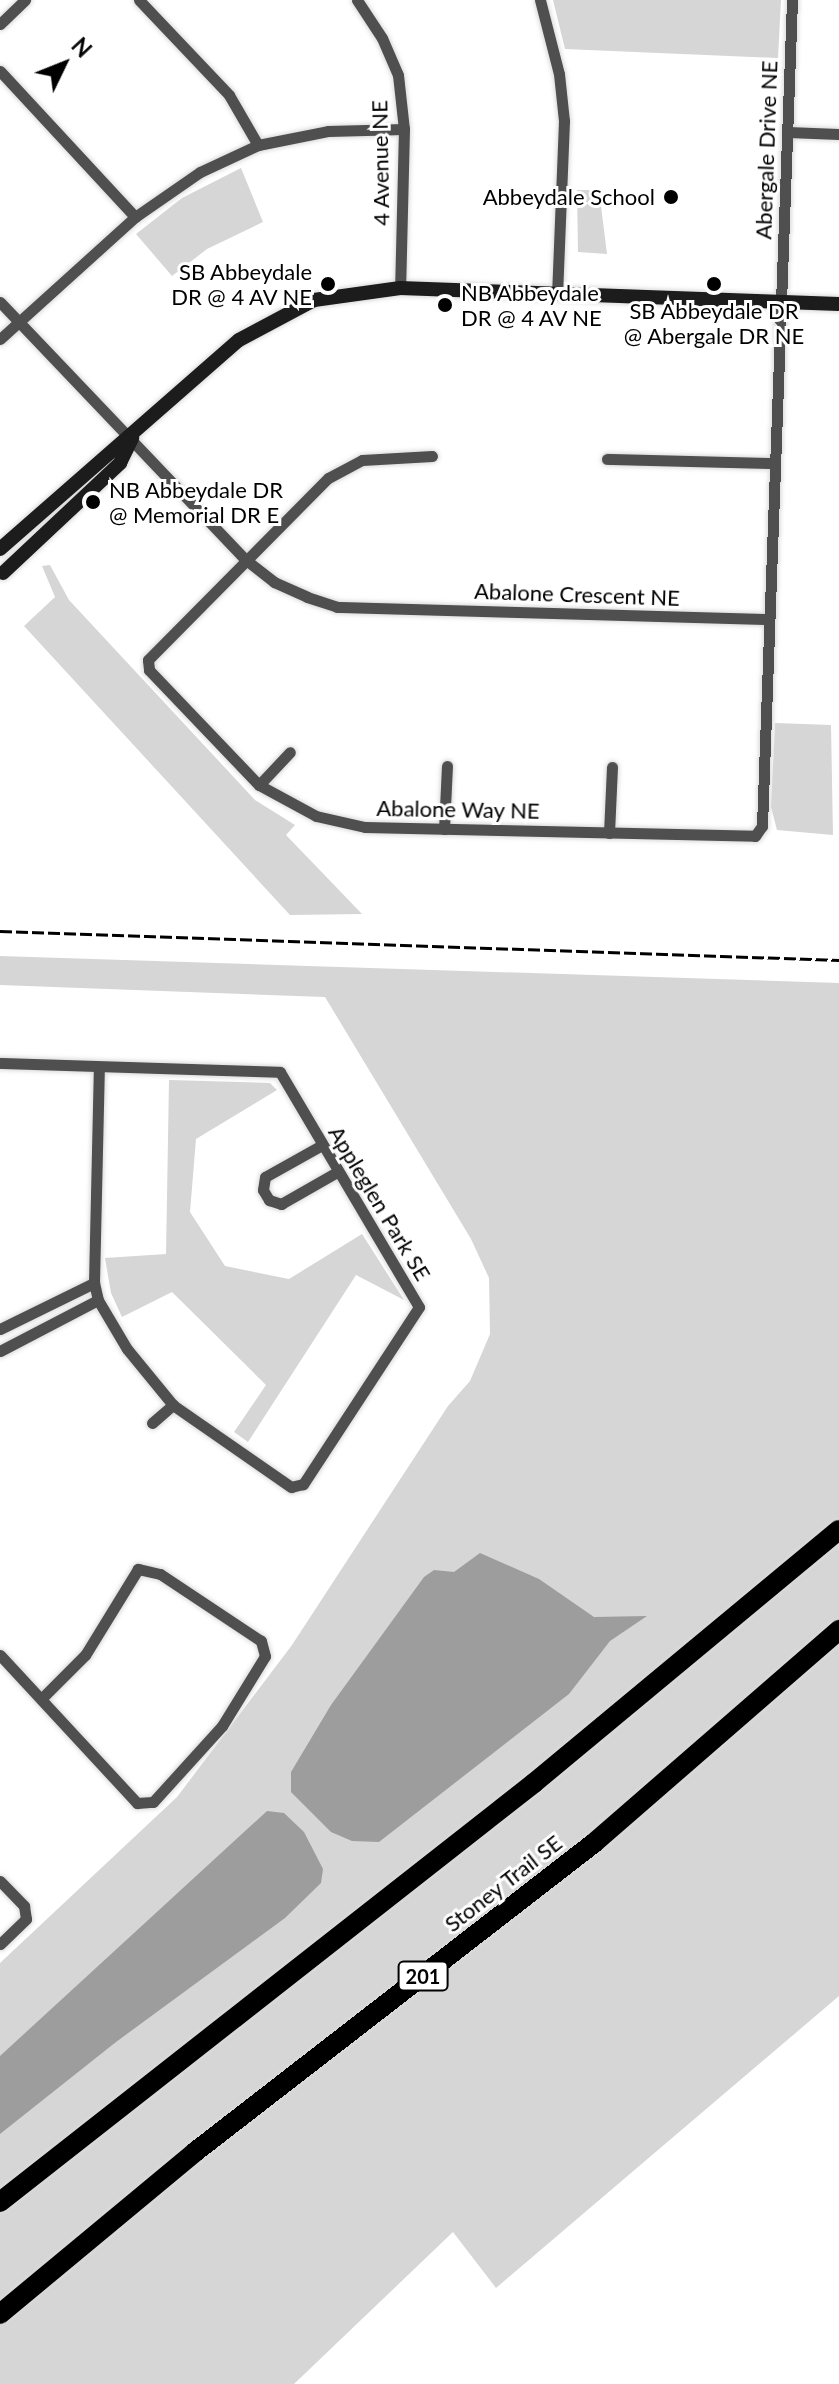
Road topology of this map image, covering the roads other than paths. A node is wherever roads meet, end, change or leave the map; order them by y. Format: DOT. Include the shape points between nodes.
graph roads {
  1 [pos="25,0"];
  2 [pos="139,0"];
  3 [pos="357,0"];
  4 [pos="540,0"];
  5 [pos="792,0"];
  6 [pos="0,24"];
  7 [pos="0,71"];
  8 [pos="404,129"];
  9 [pos="787,132"];
  10 [pos="839,134"];
  11 [pos="258,145"];
  12 [pos="135,217"];
  13 [pos="400,288"];
  14 [pos="557,295"];
  15 [pos="780,301"];
  16 [pos="0,302"];
  17 [pos="839,304"];
  18 [pos="19,323"];
  19 [pos="0,339"];
  20 [pos="132,438"];
  21 [pos="432,456"];
  22 [pos="607,459"];
  23 [pos="773,463"];
  24 [pos="0,549"];
  25 [pos="246,560"];
  26 [pos="1,571"];
  27 [pos="768,619"];
  28 [pos="290,752"];
  29 [pos="447,766"];
  30 [pos="612,767"];
  31 [pos="259,785"];
  32 [pos="444,829"];
  33 [pos="609,833"];
  34 [pos="0,1063"];
  35 [pos="99,1068"];
  36 [pos="322,1145"];
  37 [pos="337,1172"];
  38 [pos="94,1283"];
  39 [pos="98,1300"];
  40 [pos="21,1316"];
  41 [pos="0,1329"];
  42 [pos="30,1333"];
  43 [pos="0,1351"];
  44 [pos="173,1405"];
  45 [pos="152,1423"];
  46 [pos="839,1530"];
  47 [pos="839,1630"];
  48 [pos="0,1655"];
  49 [pos="41,1699"];
  50 [pos="0,1881"];
  51 [pos="0,1944"];
  52 [pos="0,2202"];
  53 [pos="0,2314"];
  1 -- 6 [label="street"];
  2 -- 11 [label="street" via="229,95"];
  3 -- 8 [label="street, 4 Avenue NE" via="398,75"];
  4 -- 14 [label="street" via="559,74 564,121"];
  5 -- 9 [label="street, Abergale Drive NE"];
  7 -- 12 [label="street"];
  8 -- 11 [label="street" via="328,131"];
  8 -- 13 [label="street, 4 Avenue NE"];
  9 -- 10 [label="street"];
  9 -- 15 [label="street, Abergale Drive NE"];
  11 -- 12 [label="street" via="200,172"];
  12 -- 18 [label="street"];
  13 -- 14 [label="street"];
  13 -- 20 [label="street" via="348,292 275,317 239,340"];
  14 -- 15 [label="street"];
  15 -- 17 [label="street"];
  15 -- 23 [label="street"];
  16 -- 18 [label="street, Abalone Crescent NE"];
  18 -- 19 [label="street"];
  18 -- 20 [label="street, Abalone Crescent NE"];
  20 -- 24 [label="street" via="111,447"];
  20 -- 25 [label="street, Abalone Crescent NE"];
  20 -- 26 [label="street" via="120,463"];
  21 -- 25 [label="street" via="362,460 328,478"];
  22 -- 23 [label="street"];
  23 -- 27 [label="street"];
  25 -- 27 [label="street, Abalone Crescent NE" via="274,582 337,607"];
  25 -- 31 [label="street, Abalone Way NE" via="148,660 149,670"];
  27 -- 33 [label="street, Abalone Way NE" via="762,826 755,836"];
  28 -- 31 [label="street"];
  29 -- 32 [label="street"];
  30 -- 33 [label="street"];
  31 -- 32 [label="street, Abalone Way NE" via="316,816 365,827"];
  32 -- 33 [label="street, Abalone Way NE"];
  34 -- 35 [label="street"];
  35 -- 36 [label="street, Appleglen Park SE" via="280,1072"];
  35 -- 38 [label="street, Appleglen Park SE"];
  36 -- 37 [label="street, Appleglen Park SE"];
  36 -- 37 [label="street" via="265,1177 263,1190 269,1200 281,1204"];
  37 -- 44 [label="street, Appleglen Park SE" via="419,1307 303,1484 291,1487"];
  38 -- 39 [label="street, Appleglen Park SE"];
  38 -- 40 [label="street"];
  39 -- 42 [label="street"];
  39 -- 44 [label="street, Appleglen Park SE" via="127,1349"];
  40 -- 41 [label="street"];
  40 -- 42 [label="street"];
  42 -- 43 [label="street"];
  44 -- 45 [label="street"];
  46 -- 52 [label="highway" via="534,1783"];
  47 -- 53 [label="highway, Stoney Trail SE / 201" via="594,1843 195,2152"];
  48 -- 49 [label="street"];
  49 -- 49 [label="street" via="137,1803 153,1802 222,1726 265,1656 261,1641 160,1574 138,1569 85,1655"];
  50 -- 51 [label="street" via="24,1906 26,1919"];
}
